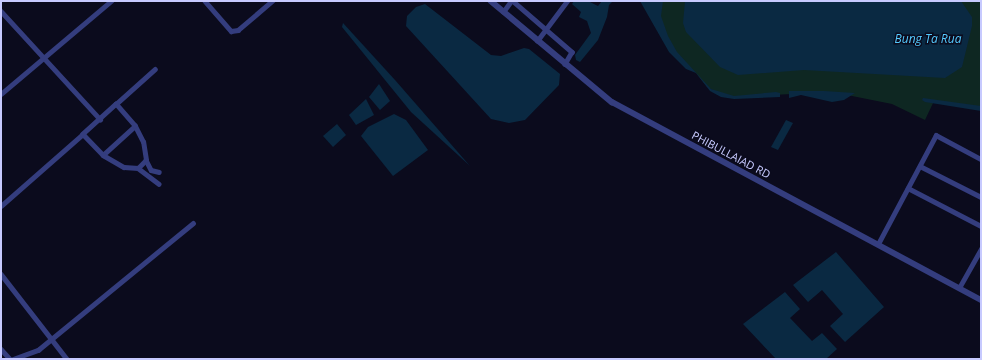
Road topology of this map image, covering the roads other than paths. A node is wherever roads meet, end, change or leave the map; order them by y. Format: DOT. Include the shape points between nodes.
graph roads {
  1 [pos="111,1"];
  2 [pos="205,1"];
  3 [pos="272,1"];
  4 [pos="491,1"];
  5 [pos="512,1"];
  6 [pos="567,1"];
  7 [pos="1,11"];
  8 [pos="503,12"];
  9 [pos="546,29"];
  10 [pos="537,41"];
  11 [pos="44,58"];
  12 [pos="564,64"];
  13 [pos="155,69"];
  14 [pos="1,94"];
  15 [pos="116,104"];
  16 [pos="100,119"];
  17 [pos="135,126"];
  18 [pos="84,134"];
  19 [pos="103,155"];
  20 [pos="981,159"];
  21 [pos="146,160"];
  22 [pos="920,166"];
  23 [pos="138,168"];
  24 [pos="159,172"];
  25 [pos="159,184"];
  26 [pos="908,188"];
  27 [pos="981,197"];
  28 [pos="1,206"];
  29 [pos="193,223"];
  30 [pos="981,226"];
  31 [pos="878,244"];
  32 [pos="981,249"];
  33 [pos="1,274"];
  34 [pos="959,288"];
  35 [pos="981,300"];
  36 [pos="53,338"];
  37 [pos="1,349"];
  38 [pos="12,359"];
  39 [pos="67,359"];
  1 -- 11 [label="street"];
  2 -- 3 [label="street" via="231,30 238,30"];
  4 -- 8 [label="street, PHIBULLAIAD RD"];
  5 -- 8 [label="street"];
  5 -- 9 [label="street"];
  6 -- 9 [label="street"];
  7 -- 11 [label="street"];
  8 -- 10 [label="street, PHIBULLAIAD RD"];
  9 -- 10 [label="street"];
  9 -- 12 [label="street" via="572,52"];
  10 -- 12 [label="street, PHIBULLAIAD RD"];
  11 -- 14 [label="street"];
  11 -- 16 [label="street"];
  12 -- 31 [label="street, PHIBULLAIAD RD" via="612,102"];
  13 -- 15 [label="street"];
  15 -- 16 [label="street"];
  15 -- 17 [label="street"];
  16 -- 18 [label="street"];
  17 -- 19 [label="street"];
  17 -- 21 [label="street" via="143,142"];
  18 -- 19 [label="street"];
  18 -- 28 [label="street"];
  19 -- 23 [label="street" via="124,167"];
  20 -- 22 [label="street" via="936,135"];
  21 -- 23 [label="street"];
  21 -- 24 [label="street" via="151,170"];
  22 -- 26 [label="street"];
  22 -- 27 [label="street"];
  23 -- 25 [label="street"];
  26 -- 30 [label="street"];
  26 -- 31 [label="street"];
  29 -- 36 [label="street"];
  31 -- 34 [label="street, PHIBULLAIAD RD"];
  32 -- 34 [label="street"];
  33 -- 36 [label="street"];
  34 -- 35 [label="street, PHIBULLAIAD RD"];
  36 -- 38 [label="street" via="38,350"];
  36 -- 39 [label="street"];
  37 -- 38 [label="street"];
}
